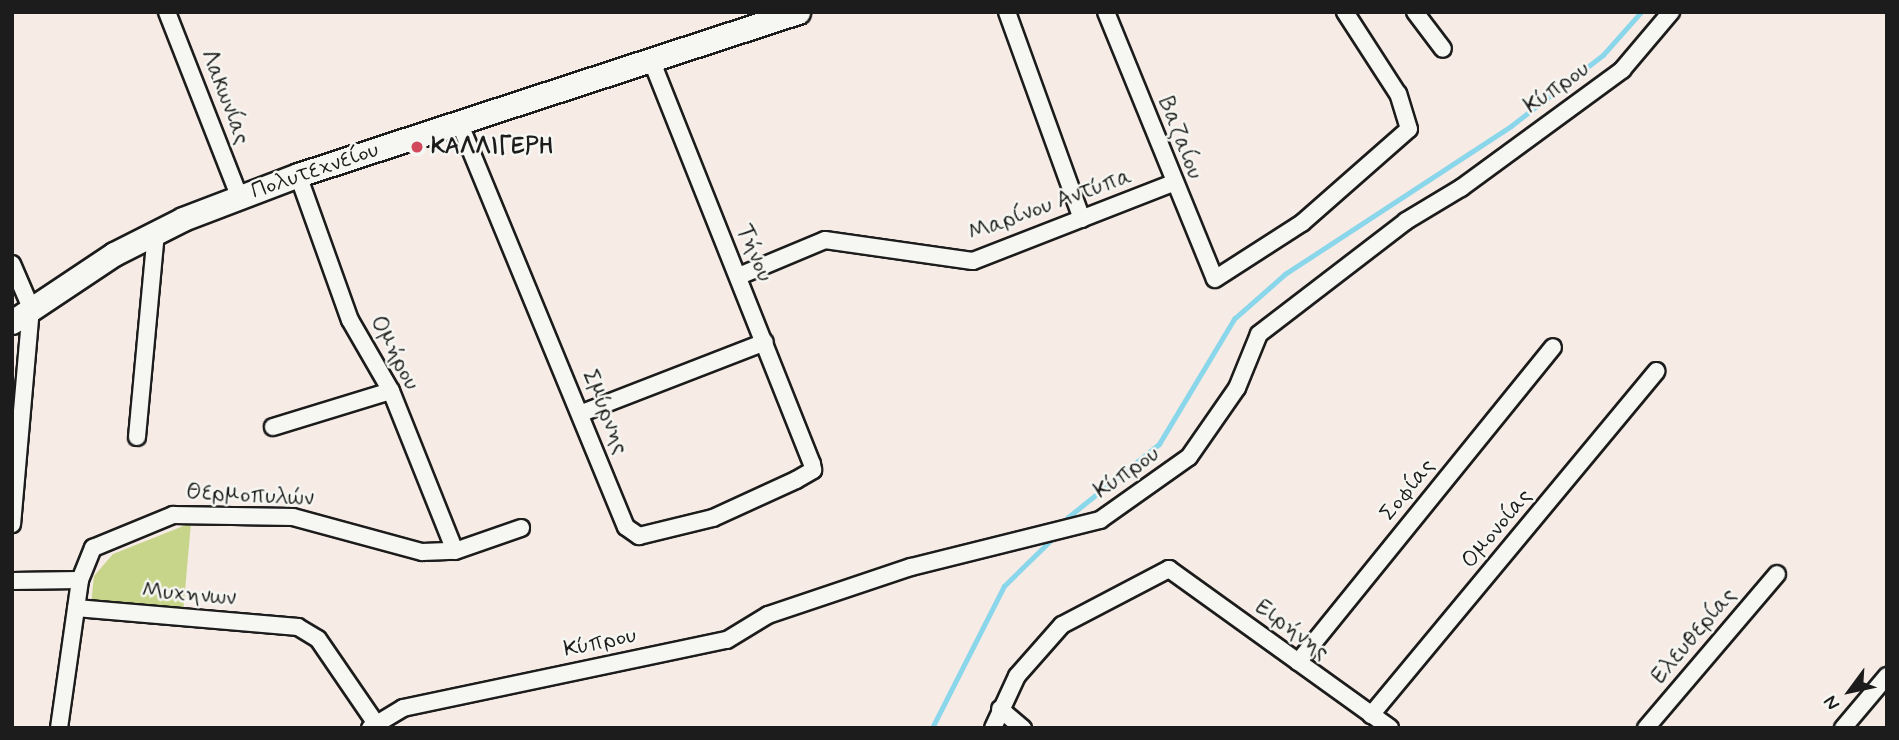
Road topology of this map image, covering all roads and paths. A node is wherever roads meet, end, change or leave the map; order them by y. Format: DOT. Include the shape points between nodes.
graph roads {
  1 [pos="167,12"];
  2 [pos="798,12"];
  3 [pos="1007,12"];
  4 [pos="1106,12"];
  5 [pos="1345,12"];
  6 [pos="1415,12"];
  7 [pos="1671,12"];
  8 [pos="1443,48"];
  9 [pos="651,59"];
  10 [pos="459,122"];
  11 [pos="298,175"];
  12 [pos="1173,183"];
  13 [pos="240,198"];
  14 [pos="1082,219"];
  15 [pos="156,233"];
  16 [pos="12,264"];
  17 [pos="739,276"];
  18 [pos="22,315"];
  19 [pos="765,342"];
  20 [pos="1553,347"];
  21 [pos="1657,371"];
  22 [pos="391,391"];
  23 [pos="582,413"];
  24 [pos="273,427"];
  25 [pos="137,437"];
  26 [pos="812,464"];
  27 [pos="12,524"];
  28 [pos="521,528"];
  29 [pos="455,551"];
  30 [pos="1777,574"];
  31 [pos="80,580"];
  32 [pos="12,581"];
  33 [pos="76,608"];
  34 [pos="1298,662"];
  35 [pos="1887,676"];
  36 [pos="1000,709"];
  37 [pos="1371,715"];
  38 [pos="375,726"];
  39 [pos="59,728"];
  40 [pos="993,728"];
  41 [pos="1023,728"];
  42 [pos="1390,728"];
  43 [pos="1646,728"];
  44 [pos="1843,728"];
  1 -- 13 [label="street, Λακωνίας"];
  2 -- 9 [label="street, Πολυτεχνείου"];
  3 -- 14 [label="street"];
  4 -- 12 [label="street, Βαζαίου"];
  5 -- 12 [label="street, Βαζαίου" via="1398,94 1409,129 1302,223 1215,279"];
  6 -- 8 [label="street"];
  7 -- 38 [label="street, Κύπρου" via="1622,70 1461,188 1406,221 1259,334 1237,388 1189,457 1100,520 898,571 768,615 727,639 403,708"];
  9 -- 10 [label="street, Πολυτεχνείου"];
  9 -- 17 [label="street, Τήνου"];
  10 -- 11 [label="street, Πολυτεχνείου"];
  10 -- 23 [label="street, Σμύρνης"];
  11 -- 13 [label="street, Πολυτεχνείου"];
  11 -- 22 [label="street, Ομήρου" via="351,320"];
  12 -- 14 [label="street, Μαρίνου Αντύπα"];
  13 -- 15 [label="street, Πολυτεχνείου"];
  14 -- 17 [label="street, Μαρίνου Αντύπα" via="973,261 825,240"];
  15 -- 18 [label="street, Πολυτεχνείου"];
  15 -- 25 [label="street"];
  16 -- 18 [label="street"];
  17 -- 19 [label="street, Τήνου"];
  18 -- 27 [label="street"];
  19 -- 23 [label="street"];
  19 -- 26 [label="street, Τήνου"];
  20 -- 34 [label="street, Σοφίας"];
  21 -- 37 [label="street, Ομονοίας"];
  22 -- 24 [label="street"];
  22 -- 29 [label="street, Ομήρου"];
  23 -- 26 [label="street, Σμύρνης" via="626,527 639,536 713,518 796,480 813,470"];
  28 -- 29 [label="street, Θερμοπυλών"];
  29 -- 31 [label="street, Θερμοπυλών" via="422,552 342,526 293,517 173,515 93,548"];
  30 -- 43 [label="street, Ελευθερίας"];
  31 -- 32 [label="street"];
  31 -- 33 [label="street, Θερμοπυλών"];
  33 -- 38 [label="street, Μυχηνων" via="298,627 318,639"];
  33 -- 39 [label="street, Θερμοπυλών"];
  34 -- 36 [label="street, Ειρήνης" via="1169,569 1062,625 1017,676"];
  34 -- 37 [label="street, Ειρήνης"];
  35 -- 44 [label="street"];
  36 -- 40 [label="street"];
  36 -- 41 [label="street"];
  37 -- 42 [label="street, Ειρήνης"];
}
